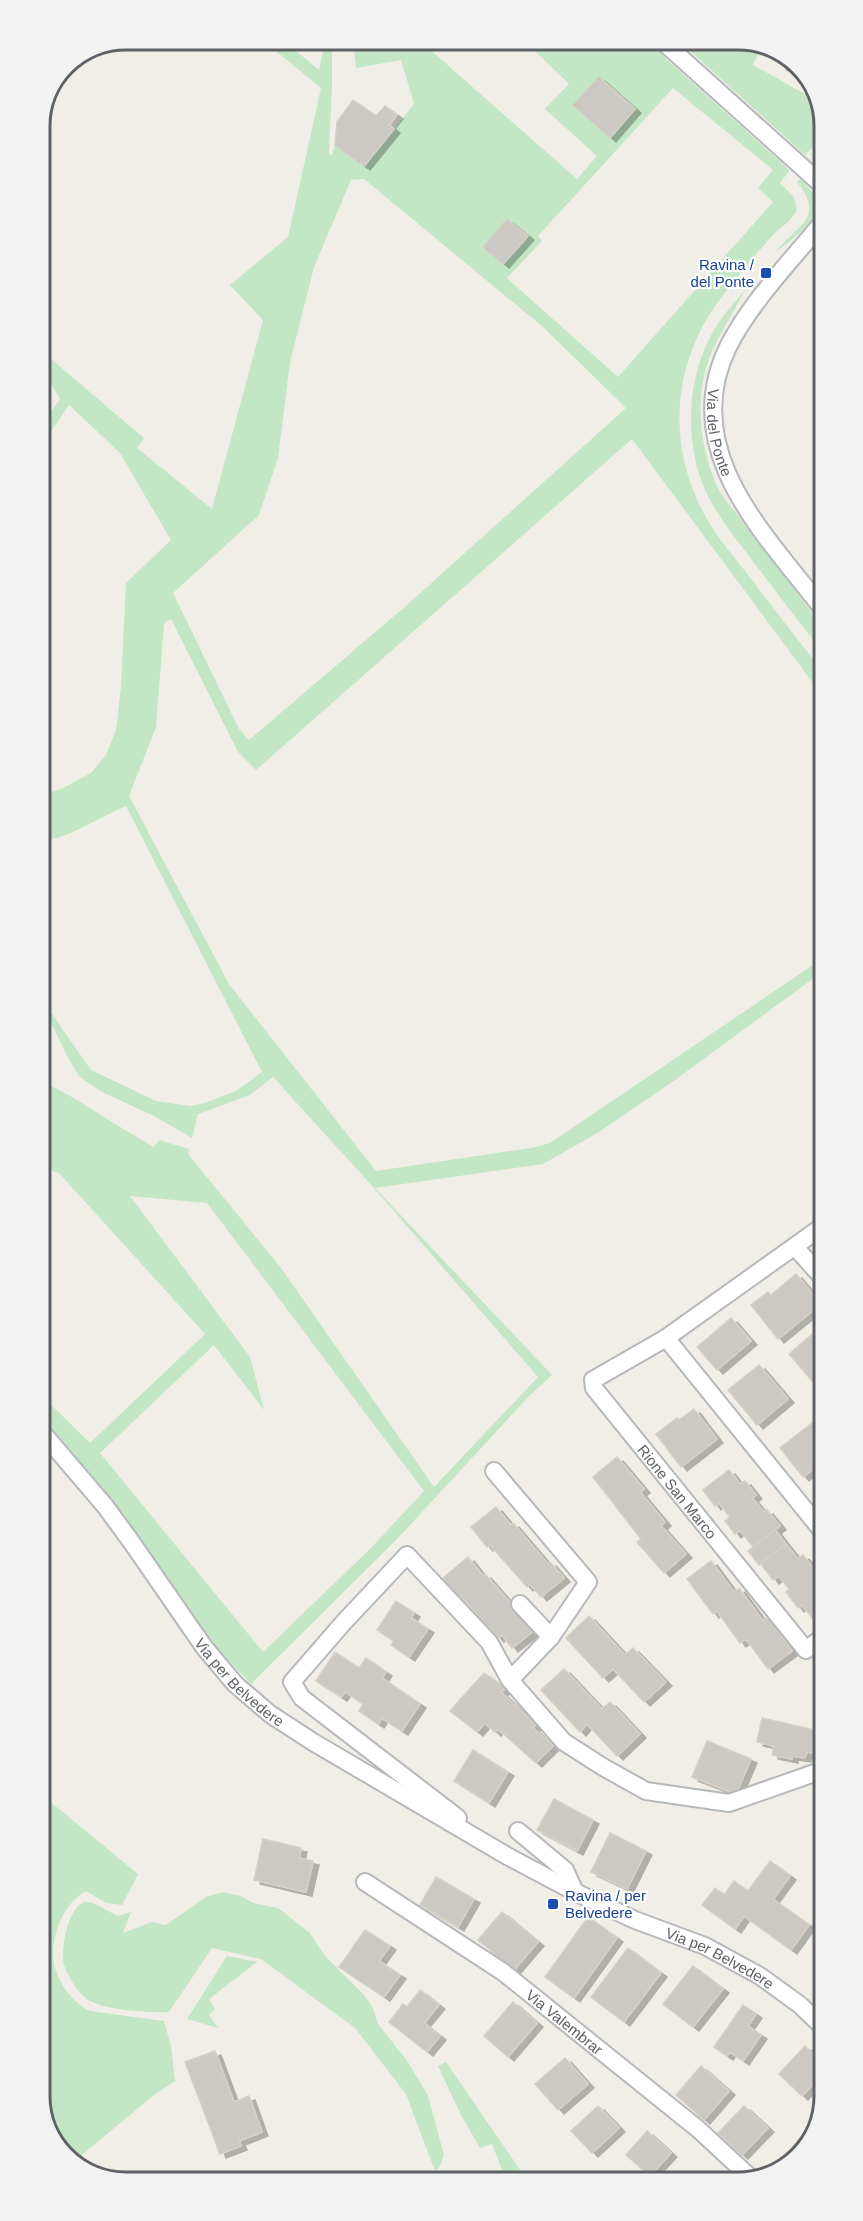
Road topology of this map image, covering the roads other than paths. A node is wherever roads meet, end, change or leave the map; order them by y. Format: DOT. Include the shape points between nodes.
graph roads {
  1 [pos="672,50"];
  2 [pos="814,178"];
  3 [pos="814,233"];
  4 [pos="814,598"];
  5 [pos="814,1233"];
  6 [pos="795,1247"];
  7 [pos="814,1268"];
  8 [pos="666,1338"];
  9 [pos="50,1442"];
  10 [pos="494,1471"];
  11 [pos="814,1521"];
  12 [pos="520,1604"];
  13 [pos="551,1637"];
  14 [pos="814,1643"];
  15 [pos="510,1680"];
  16 [pos="814,1773"];
  17 [pos="518,1831"];
  18 [pos="508,1857"];
  19 [pos="365,1882"];
  20 [pos="574,1892"];
  21 [pos="814,2018"];
  22 [pos="744,2171"];
  1 -- 2 [label="street"];
  3 -- 4 [label="street, Via del Ponte" via="737,332 720,370 714,414 726,475 759,527"];
  5 -- 6 [label="street, Rione San Marco"];
  6 -- 7 [label="street"];
  6 -- 8 [label="street, Rione San Marco"];
  8 -- 11 [label="street"];
  8 -- 14 [label="street, Rione San Marco" via="593,1380 594,1388 806,1650"];
  9 -- 18 [label="street, Via per Belvedere" via="124,1531 204,1647 247,1695 313,1742"];
  10 -- 13 [label="street" via="588,1582"];
  12 -- 13 [label="street"];
  13 -- 15 [label="street"];
  15 -- 16 [label="street, Via per Belvedere" via="564,1742 646,1791 729,1803"];
  15 -- 18 [label="street, Via per Belvedere" via="489,1642 407,1555 292,1682 302,1698"];
  17 -- 20 [label="street" via="565,1870"];
  18 -- 20 [label="street, Via per Belvedere"];
  19 -- 22 [label="street, Via Valembrar" via="502,1972 698,2129"];
  20 -- 21 [label="street, Via per Belvedere" via="705,1946 760,1976"];
}
